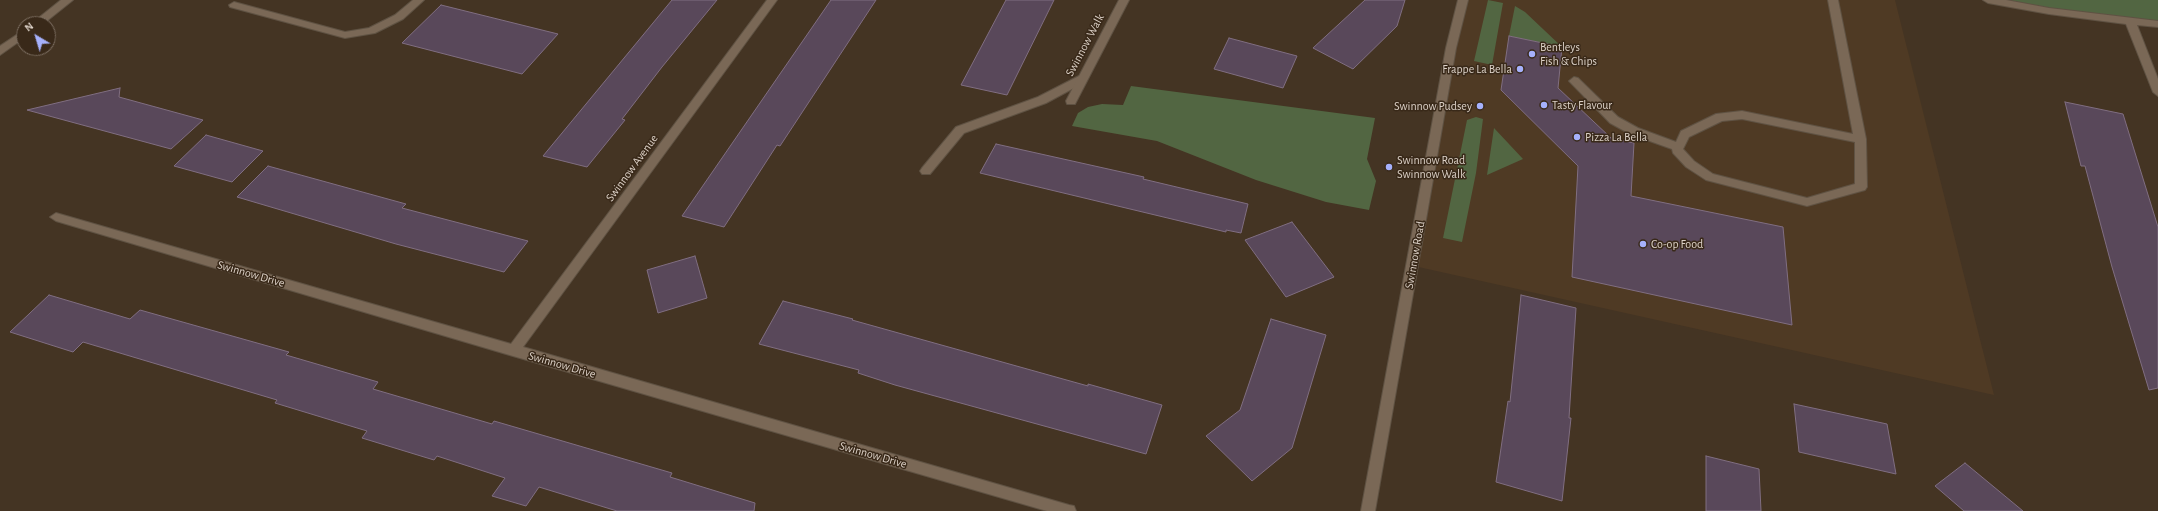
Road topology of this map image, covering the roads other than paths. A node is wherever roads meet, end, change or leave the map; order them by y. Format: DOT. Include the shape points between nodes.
graph roads {
  1 [pos="68,0"];
  2 [pos="419,0"];
  3 [pos="772,0"];
  4 [pos="1124,0"];
  5 [pos="1463,0"];
  6 [pos="1833,0"];
  7 [pos="1988,0"];
  8 [pos="234,5"];
  9 [pos="47,16"];
  10 [pos="2130,21"];
  11 [pos="2158,24"];
  12 [pos="16,39"];
  13 [pos="0,51"];
  14 [pos="1081,79"];
  15 [pos="1574,81"];
  16 [pos="2158,92"];
  17 [pos="1070,101"];
  18 [pos="1860,139"];
  19 [pos="1679,147"];
  20 [pos="926,171"];
  21 [pos="56,217"];
  22 [pos="513,351"];
  23 [pos="1069,511"];
  24 [pos="1368,511"];
  1 -- 9 [label="street"];
  2 -- 8 [label="street" via="398,17 371,31 345,35"];
  3 -- 22 [label="street, Swinnow Avenue"];
  4 -- 14 [label="street, Swinnow Walk"];
  5 -- 24 [label="street, Swinnow Road" via="1451,48"];
  6 -- 18 [label="street"];
  7 -- 10 [label="street"];
  10 -- 11 [label="street"];
  10 -- 16 [label="street"];
  12 -- 13 [label="street"];
  14 -- 17 [label="street, Swinnow Walk"];
  14 -- 20 [label="street" via="1042,100 960,130"];
  15 -- 19 [label="street" via="1614,120 1634,131"];
  18 -- 19 [label="street" via="1742,115 1720,117 1686,134"];
  18 -- 19 [label="street" via="1861,187 1806,202 1710,177 1690,164 1677,150"];
  21 -- 22 [label="street, Swinnow Drive"];
  22 -- 23 [label="street, Swinnow Drive"];
}
